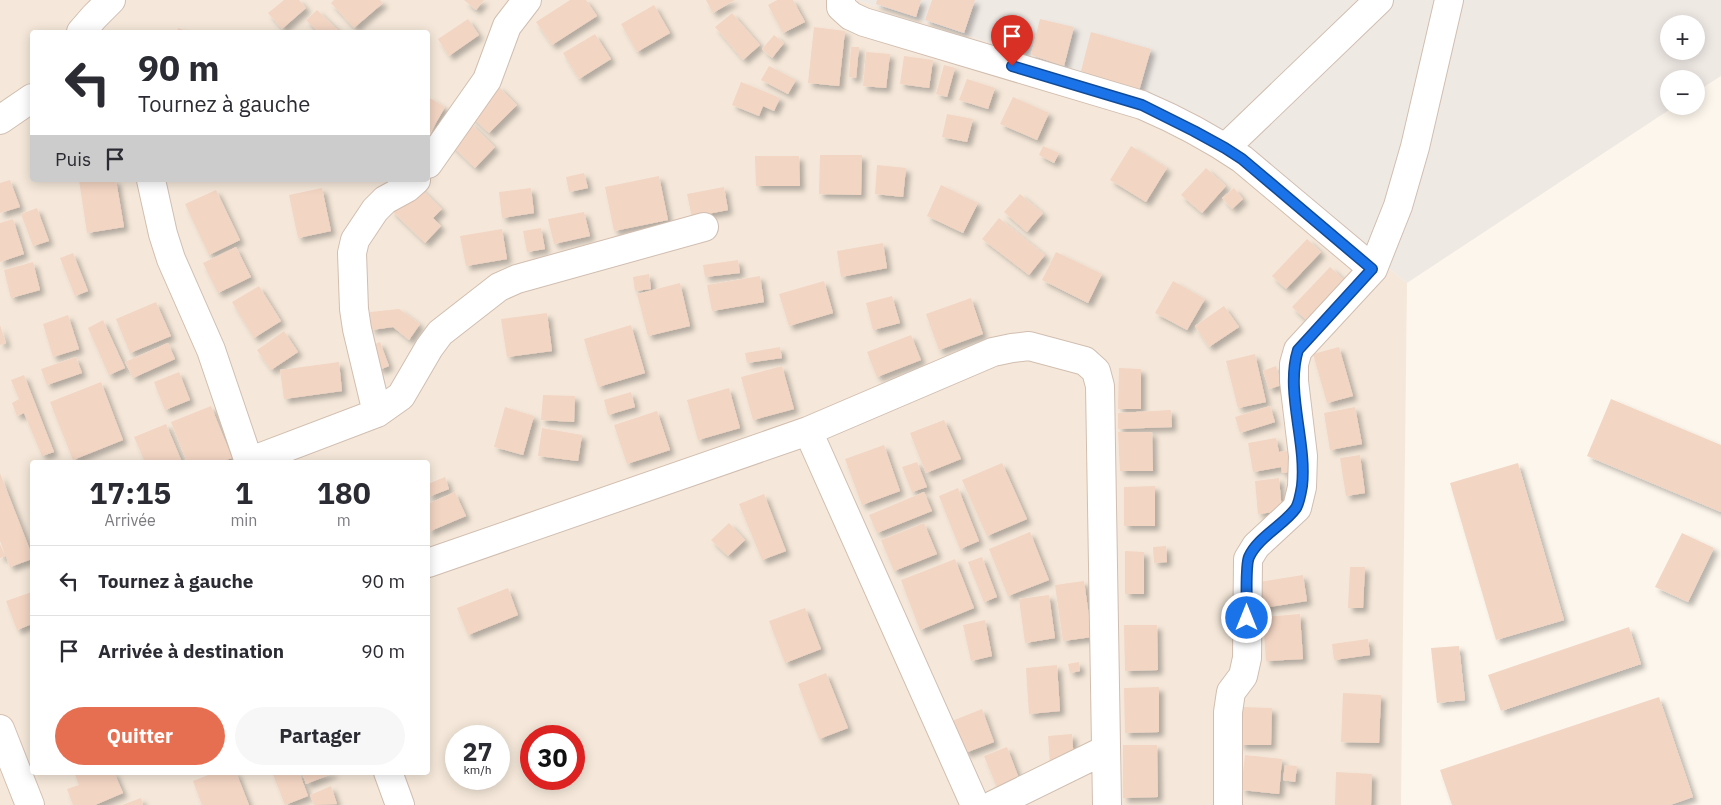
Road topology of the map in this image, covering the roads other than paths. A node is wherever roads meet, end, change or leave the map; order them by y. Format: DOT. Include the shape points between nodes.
graph roads {
  1 [pos="111,0"];
  2 [pos="527,0"];
  3 [pos="1379,0"];
  4 [pos="1449,0"];
  5 [pos="839,2"];
  6 [pos="83,30"];
  7 [pos="30,99"];
  8 [pos="0,120"];
  9 [pos="1225,148"];
  10 [pos="430,161"];
  11 [pos="151,182"];
  12 [pos="414,182"];
  13 [pos="704,227"];
  14 [pos="1372,269"];
  15 [pos="377,413"];
  16 [pos="808,431"];
  17 [pos="247,460"];
  18 [pos="253,460"];
  19 [pos="430,562"];
  20 [pos="0,729"];
  21 [pos="1105,750"];
  22 [pos="389,775"];
  23 [pos="30,805"];
  24 [pos="400,805"];
  25 [pos="975,805"];
  26 [pos="993,805"];
  27 [pos="1107,805"];
  28 [pos="1228,805"];
  1 -- 6 [label="street"];
  2 -- 10 [label="street" via="507,26 487,80"];
  3 -- 9 [label="street"];
  4 -- 14 [label="street" via="1416,147 1398,206"];
  5 -- 9 [label="street" via="850,16 864,22 1142,105"];
  7 -- 8 [label="street"];
  9 -- 14 [label="street"];
  11 -- 17 [label="street" via="171,259 211,350"];
  12 -- 15 [label="street" via="375,210 355,240 352,253 356,322"];
  13 -- 15 [label="street" via="517,279 499,287 440,333 401,396"];
  14 -- 28 [label="street" via="1298,350 1294,364 1303,456 1302,487 1297,508 1256,546 1248,559 1247,658 1243,676 1231,692 1228,712"];
  15 -- 18 [label="street"];
  16 -- 19 [label="street"];
  16 -- 21 [label="street" via="993,352 1029,346 1085,362 1096,371 1100,386"];
  16 -- 25 [label="street"];
  20 -- 23 [label="street"];
  21 -- 26 [label="street"];
  21 -- 27 [label="street"];
  22 -- 24 [label="street"];
}
